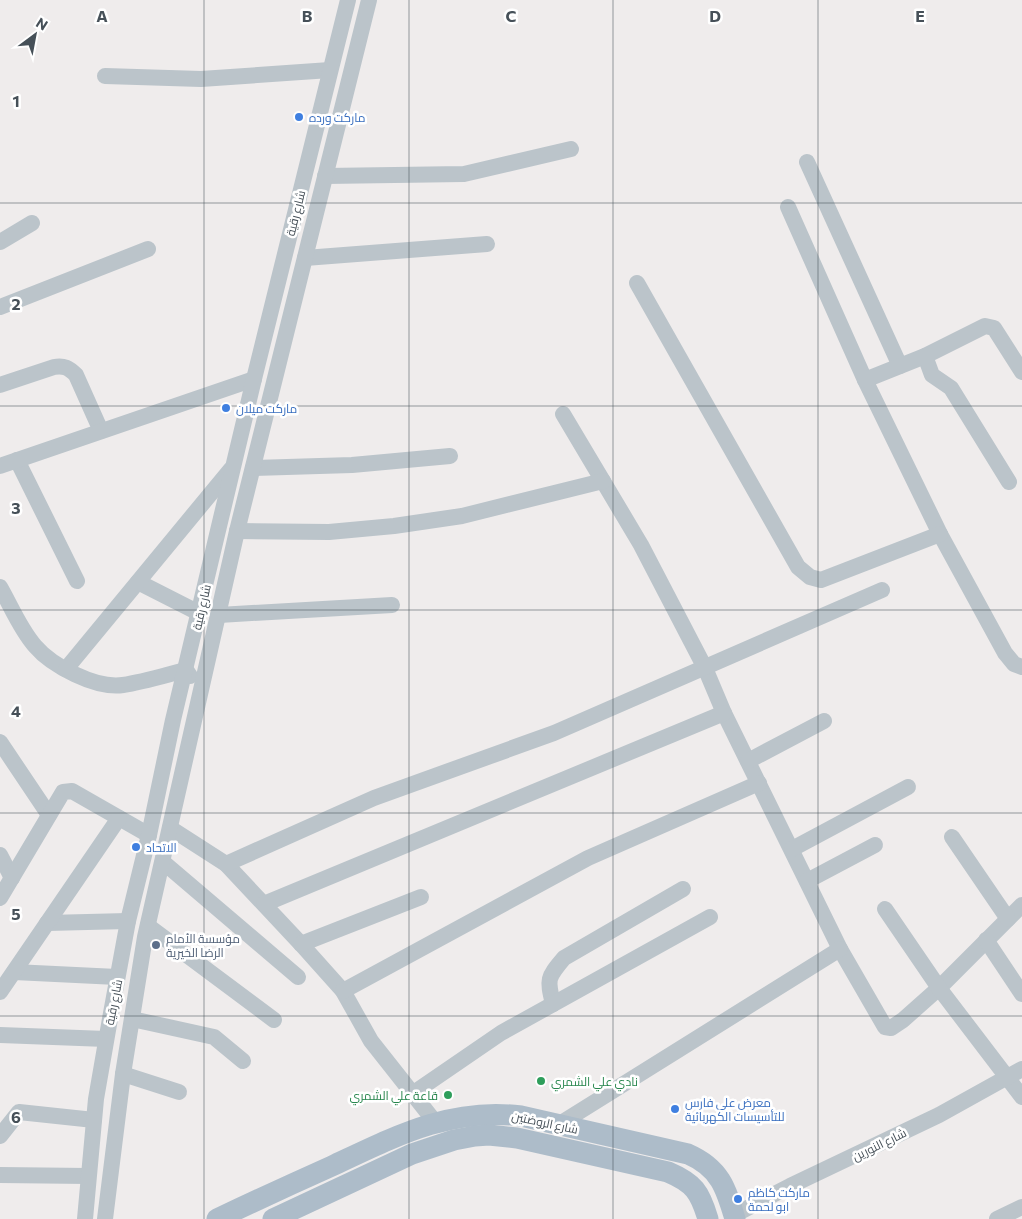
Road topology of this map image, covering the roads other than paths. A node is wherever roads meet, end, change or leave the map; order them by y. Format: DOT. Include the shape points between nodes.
graph roads {
  1 [pos="348,0"];
  2 [pos="369,0"];
  3 [pos="330,70"];
  4 [pos="104,76"];
  5 [pos="571,149"];
  6 [pos="807,162"];
  7 [pos="325,176"];
  8 [pos="788,207"];
  9 [pos="32,222"];
  10 [pos="0,242"];
  11 [pos="487,244"];
  12 [pos="148,249"];
  13 [pos="305,258"];
  14 [pos="637,283"];
  15 [pos="0,307"];
  16 [pos="925,356"];
  17 [pos="900,366"];
  18 [pos="1022,372"];
  19 [pos="254,379"];
  20 [pos="865,380"];
  21 [pos="0,386"];
  22 [pos="563,414"];
  23 [pos="101,431"];
  24 [pos="450,456"];
  25 [pos="16,460"];
  26 [pos="234,465"];
  27 [pos="0,466"];
  28 [pos="253,468"];
  29 [pos="603,481"];
  30 [pos="1009,482"];
  31 [pos="237,531"];
  32 [pos="940,534"];
  33 [pos="77,581"];
  34 [pos="138,582"];
  35 [pos="0,587"];
  36 [pos="882,590"];
  37 [pos="392,605"];
  38 [pos="199,613"];
  39 [pos="219,615"];
  40 [pos="705,668"];
  41 [pos="1022,668"];
  42 [pos="66,669"];
  43 [pos="186,670"];
  44 [pos="206,673"];
  45 [pos="724,713"];
  46 [pos="173,720"];
  47 [pos="824,721"];
  48 [pos="194,725"];
  49 [pos="0,742"];
  50 [pos="748,761"];
  51 [pos="759,783"];
  52 [pos="908,787"];
  53 [pos="49,815"];
  54 [pos="119,818"];
  55 [pos="170,828"];
  56 [pos="149,835"];
  57 [pos="952,837"];
  58 [pos="875,845"];
  59 [pos="792,849"];
  60 [pos="0,855"];
  61 [pos="163,862"];
  62 [pos="226,864"];
  63 [pos="12,878"];
  64 [pos="807,881"];
  65 [pos="683,889"];
  66 [pos="421,897"];
  67 [pos="0,898"];
  68 [pos="264,904"];
  69 [pos="1022,905"];
  70 [pos="884,909"];
  71 [pos="710,917"];
  72 [pos="1008,919"];
  73 [pos="128,921"];
  74 [pos="47,923"];
  75 [pos="148,926"];
  76 [pos="986,940"];
  77 [pos="301,944"];
  78 [pos="840,949"];
  79 [pos="14,972"];
  80 [pos="117,977"];
  81 [pos="298,977"];
  82 [pos="939,988"];
  83 [pos="343,991"];
  84 [pos="0,992"];
  85 [pos="1022,994"];
  86 [pos="553,1004"];
  87 [pos="132,1019"];
  88 [pos="274,1020"];
  89 [pos="0,1035"];
  90 [pos="106,1039"];
  91 [pos="243,1061"];
  92 [pos="123,1074"];
  93 [pos="1015,1074"];
  94 [pos="179,1092"];
  95 [pos="412,1094"];
  96 [pos="1022,1097"];
  97 [pos="94,1120"];
  98 [pos="435,1122"];
  99 [pos="558,1124"];
  100 [pos="0,1136"];
  101 [pos="92,1137"];
  102 [pos="114,1140"];
  103 [pos="0,1175"];
  104 [pos="88,1176"];
  105 [pos="1022,1207"];
  106 [pos="734,1217"];
  107 [pos="85,1219"];
  108 [pos="105,1219"];
  109 [pos="217,1219"];
  110 [pos="272,1219"];
  111 [pos="708,1219"];
  112 [pos="997,1219"];
  1 -- 3 [label="street, شارع رقية"];
  2 -- 7 [label="street, شارع رقية"];
  3 -- 4 [label="street" via="201,79"];
  3 -- 19 [label="street, شارع رقية"];
  5 -- 7 [label="street" via="464,174"];
  6 -- 17 [label="street"];
  7 -- 13 [label="street, شارع رقية"];
  8 -- 20 [label="street"];
  9 -- 10 [label="street"];
  11 -- 13 [label="street"];
  12 -- 15 [label="street"];
  13 -- 28 [label="street, شارع رقية"];
  14 -- 32 [label="street" via="798,567 810,577 821,580"];
  16 -- 17 [label="street"];
  16 -- 18 [label="street" via="985,326 994,328"];
  16 -- 30 [label="street" via="932,375 951,388"];
  17 -- 20 [label="street"];
  19 -- 23 [label="street"];
  19 -- 26 [label="street, شارع رقية"];
  20 -- 32 [label="street"];
  21 -- 23 [label="street" via="54,366 70,369 76,375"];
  22 -- 29 [label="street"];
  23 -- 25 [label="street"];
  24 -- 28 [label="street" via="352,465"];
  25 -- 27 [label="street"];
  25 -- 33 [label="street"];
  26 -- 34 [label="street"];
  26 -- 38 [label="street, شارع رقية"];
  28 -- 31 [label="street, شارع رقية"];
  29 -- 31 [label="street" via="462,516 394,526 329,532"];
  29 -- 40 [label="street" via="641,545"];
  31 -- 39 [label="street, شارع رقية"];
  32 -- 41 [label="street" via="1005,653"];
  34 -- 38 [label="street"];
  34 -- 42 [label="street"];
  35 -- 42 [label="street" via="35,646"];
  36 -- 40 [label="street"];
  37 -- 39 [label="street"];
  38 -- 43 [label="street, شارع رقية"];
  39 -- 44 [label="street, شارع رقية"];
  40 -- 45 [label="street"];
  40 -- 62 [label="street" via="554,733 374,798"];
  42 -- 43 [label="street" via="92,681 122,685"];
  43 -- 44 [label="street" via="195,678"];
  43 -- 46 [label="street, شارع رقية"];
  44 -- 48 [label="street, شارع رقية"];
  45 -- 50 [label="street"];
  45 -- 68 [label="street"];
  46 -- 48 [label="street" via="186,714"];
  46 -- 56 [label="street, شارع رقية"];
  47 -- 50 [label="street"];
  48 -- 55 [label="street, شارع رقية"];
  49 -- 53 [label="street"];
  50 -- 51 [label="street"];
  51 -- 59 [label="street"];
  51 -- 83 [label="street" via="588,858"];
  52 -- 59 [label="street"];
  53 -- 54 [label="street" via="63,792 70,790"];
  53 -- 63 [label="street"];
  54 -- 56 [label="street"];
  54 -- 74 [label="street"];
  55 -- 61 [label="street, شارع رقية"];
  55 -- 62 [label="street"];
  56 -- 73 [label="street, شارع رقية"];
  57 -- 72 [label="street"];
  58 -- 64 [label="street"];
  59 -- 64 [label="street"];
  60 -- 63 [label="street"];
  61 -- 75 [label="street, شارع رقية"];
  61 -- 81 [label="street"];
  62 -- 68 [label="street"];
  63 -- 67 [label="street"];
  64 -- 78 [label="street"];
  65 -- 86 [label="street" via="564,958 550,974"];
  66 -- 77 [label="street"];
  68 -- 77 [label="street"];
  69 -- 72 [label="street"];
  70 -- 82 [label="street"];
  71 -- 86 [label="street"];
  72 -- 76 [label="street"];
  73 -- 74 [label="street"];
  73 -- 80 [label="street, شارع رقية"];
  74 -- 79 [label="street"];
  75 -- 87 [label="street, شارع رقية"];
  75 -- 88 [label="street"];
  76 -- 82 [label="street"];
  76 -- 85 [label="street"];
  77 -- 83 [label="street"];
  78 -- 82 [label="street" via="885,1027 892,1028"];
  78 -- 99 [label="street"];
  79 -- 80 [label="street"];
  79 -- 84 [label="street"];
  80 -- 90 [label="street, شارع رقية"];
  82 -- 93 [label="street"];
  83 -- 95 [label="street" via="371,1041"];
  86 -- 95 [label="street" via="501,1033"];
  87 -- 91 [label="street" via="214,1037"];
  87 -- 92 [label="street, شارع رقية"];
  89 -- 90 [label="street"];
  90 -- 97 [label="street, شارع رقية"];
  92 -- 94 [label="street"];
  92 -- 102 [label="street, شارع رقية"];
  93 -- 96 [label="street"];
  93 -- 106 [label="street, شارع النورين"];
  95 -- 98 [label="street"];
  97 -- 100 [label="street" via="19,1112"];
  97 -- 101 [label="street, شارع رقية"];
  98 -- 99 [label="main road, شارع الروضتين" via="492,1114"];
  98 -- 109 [label="main road, شارع الروضتين" via="380,1143"];
  99 -- 106 [label="main road, شارع الروضتين" via="695,1157 718,1176"];
  101 -- 102 [label="street" via="95,1144 102,1147 109,1146"];
  101 -- 104 [label="street, شارع رقية"];
  102 -- 108 [label="street, شارع رقية"];
  103 -- 104 [label="street"];
  104 -- 107 [label="street, شارع رقية"];
  105 -- 112 [label="street"];
  110 -- 111 [label="main road, شارع الروضتين" via="421,1150 454,1140 488,1135 540,1142 653,1168 681,1178 697,1191"];
}
